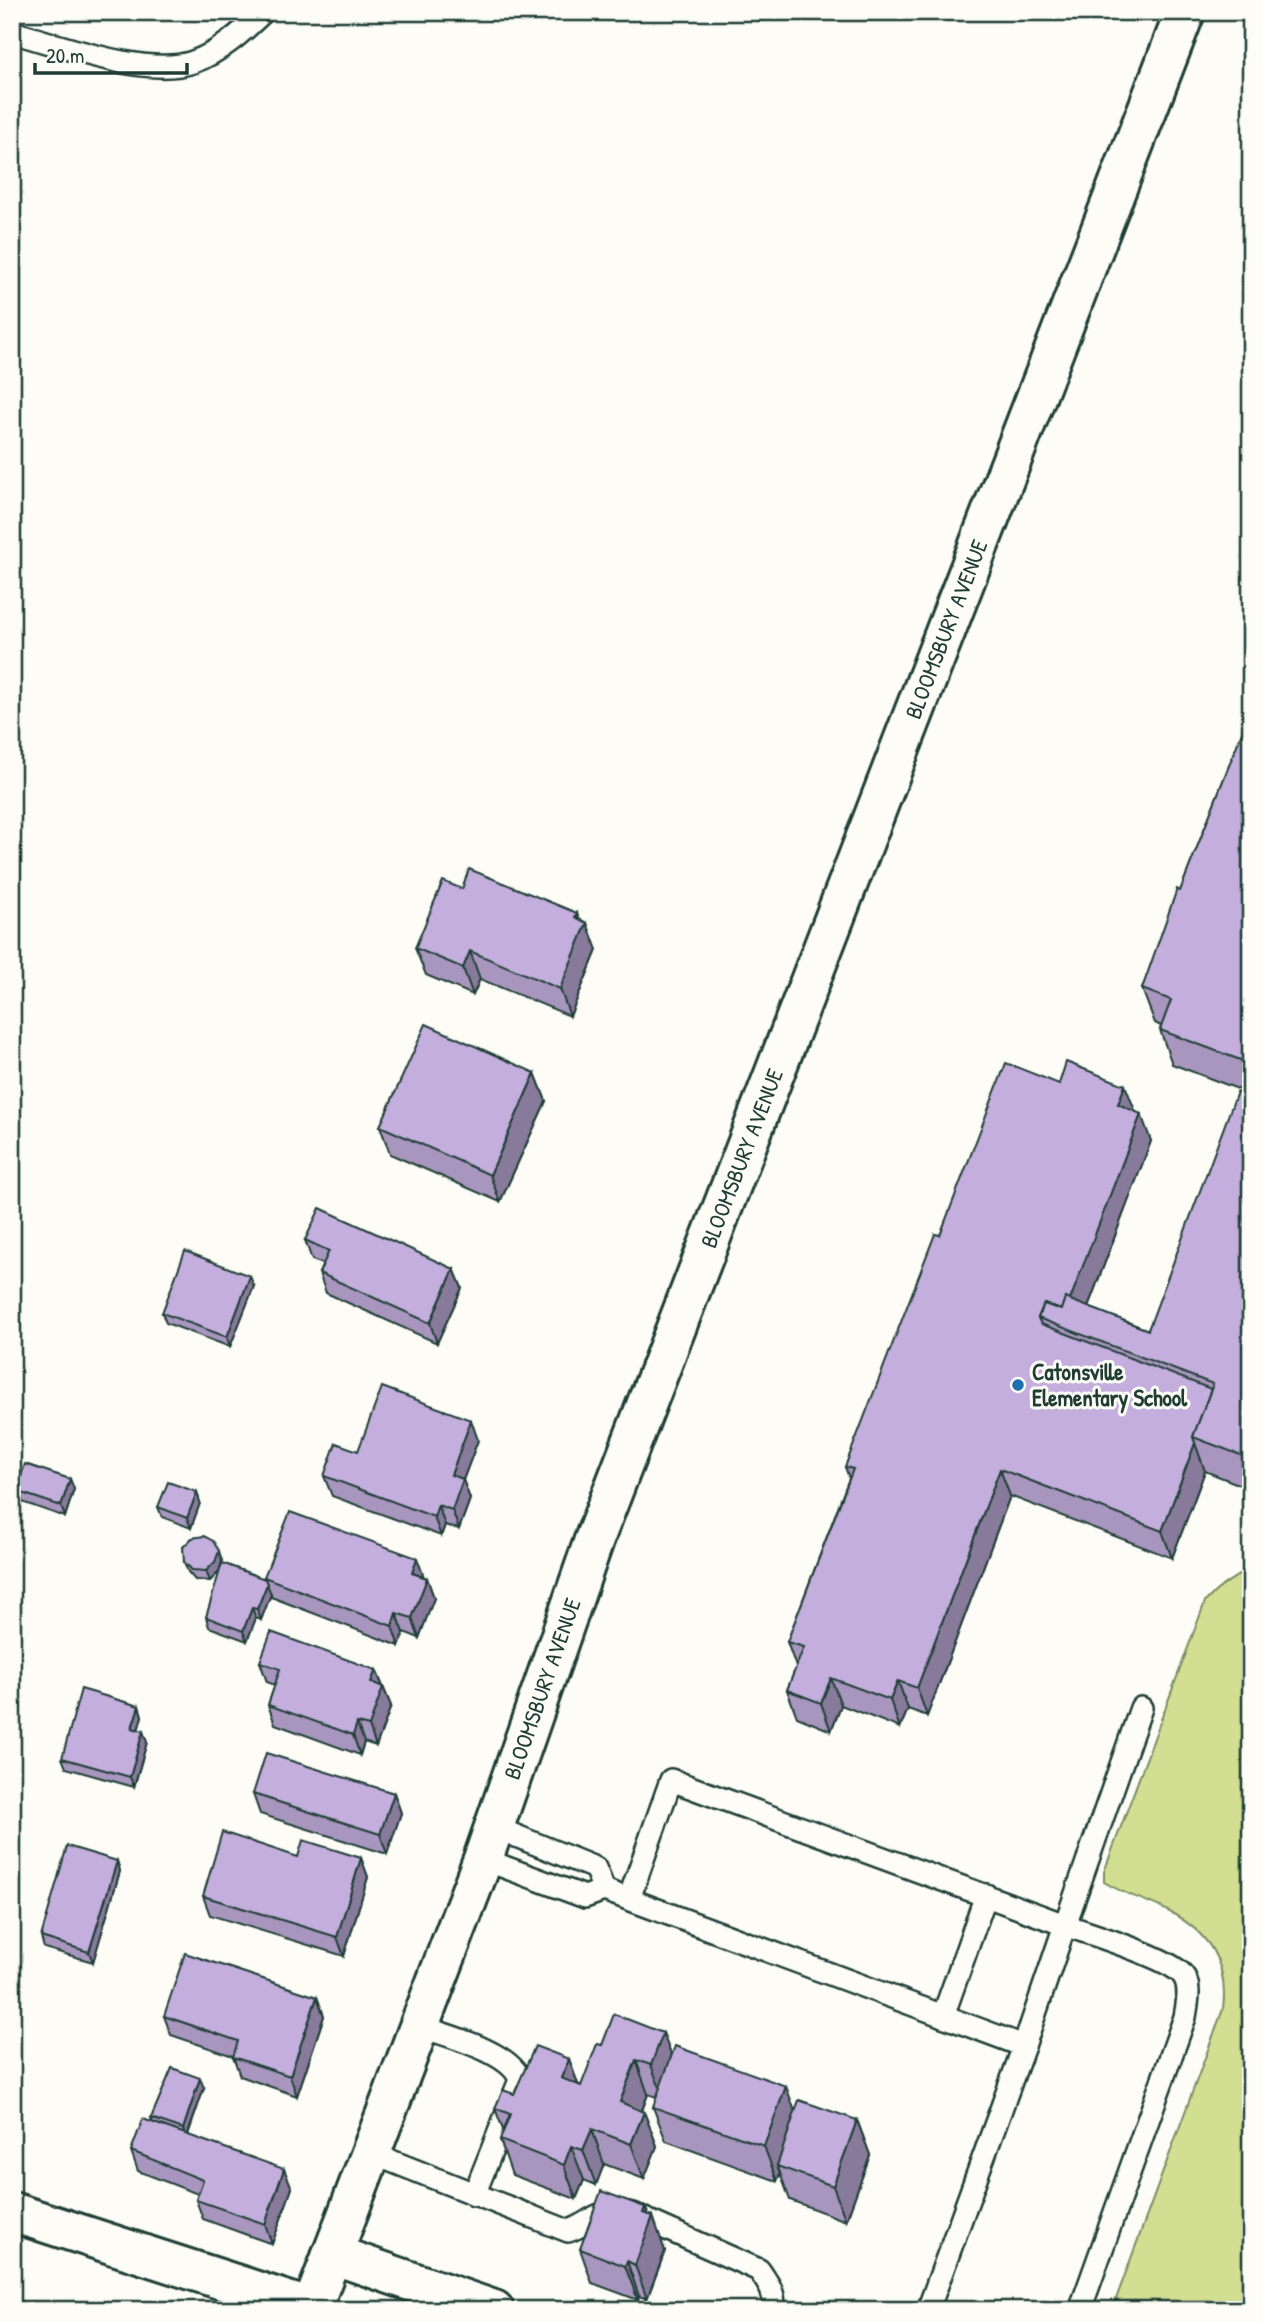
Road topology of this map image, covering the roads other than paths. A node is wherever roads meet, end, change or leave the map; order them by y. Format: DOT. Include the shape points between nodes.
graph roads {
  1 [pos="263,12"];
  2 [pos="1185,12"];
  3 [pos="12,32"];
  4 [pos="1141,1709"];
  5 [pos="489,1843"];
  6 [pos="604,1889"];
  7 [pos="986,1895"];
  8 [pos="629,1899"];
  9 [pos="1065,1925"];
  10 [pos="943,2017"];
  11 [pos="419,2026"];
  12 [pos="1024,2046"];
  13 [pos="371,2153"];
  14 [pos="474,2194"];
  15 [pos="12,2213"];
  16 [pos="332,2254"];
  17 [pos="312,2309"];
  18 [pos="494,2310"];
  19 [pos="773,2310"];
  20 [pos="928,2310"];
  21 [pos="1080,2310"];
  1 -- 3 [label="lane" via="232,41 192,62 153,66"];
  2 -- 5 [label="main road, BLOOMSBURY AVENUE" via="598,1528"];
  4 -- 9 [label="lane"];
  5 -- 6 [label="lane" via="585,1897"];
  5 -- 6 [label="lane" via="595,1868"];
  5 -- 11 [label="main road, BLOOMSBURY AVENUE"];
  6 -- 8 [label="lane"];
  7 -- 8 [label="lane" via="671,1780"];
  7 -- 9 [label="lane"];
  7 -- 10 [label="lane"];
  8 -- 10 [label="lane"];
  9 -- 12 [label="lane"];
  9 -- 21 [label="lane" via="1168,1963 1184,1976 1188,1994 1185,2017"];
  10 -- 12 [label="lane"];
  11 -- 13 [label="main road, BLOOMSBURY AVENUE"];
  11 -- 14 [label="lane" via="465,2042 508,2062 518,2072 520,2080"];
  12 -- 20 [label="lane"];
  13 -- 14 [label="lane"];
  13 -- 16 [label="main road, BLOOMSBURY AVENUE"];
  14 -- 19 [label="lane" via="568,2231 610,2211 633,2214 759,2270 771,2286"];
  15 -- 17 [label="main road"];
  16 -- 17 [label="main road, BLOOMSBURY AVENUE"];
  16 -- 18 [label="main road"];
}
